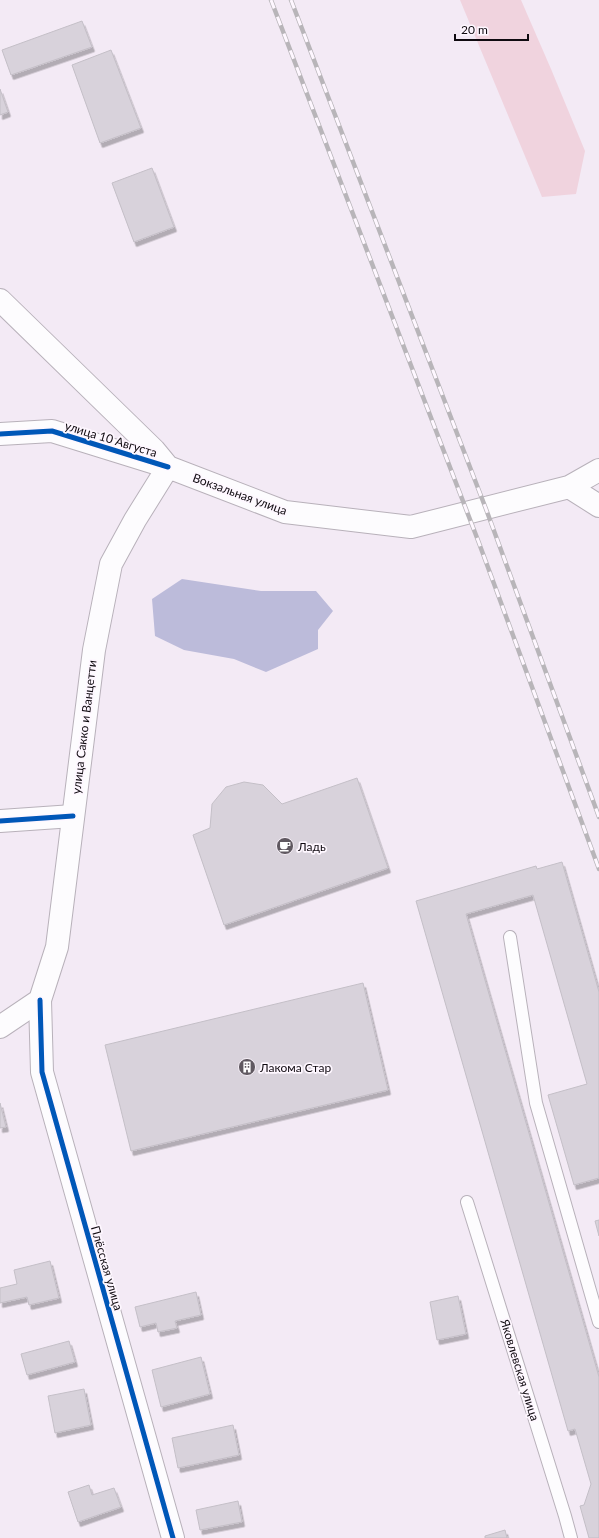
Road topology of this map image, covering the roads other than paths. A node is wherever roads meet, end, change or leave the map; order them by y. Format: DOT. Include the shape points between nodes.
graph roads {
  1 [pos="0,300"];
  2 [pos="0,434"];
  3 [pos="168,468"];
  4 [pos="599,470"];
  5 [pos="569,488"];
  6 [pos="599,506"];
  7 [pos="73,816"];
  8 [pos="0,821"];
  9 [pos="510,937"];
  10 [pos="40,1000"];
  11 [pos="0,1027"];
  12 [pos="467,1202"];
  13 [pos="599,1322"];
  14 [pos="173,1538"];
  15 [pos="571,1538"];
  1 -- 3 [label="main road" via="154,450"];
  2 -- 3 [label="main road, улица 10 Августа" via="52,431"];
  3 -- 5 [label="main road, Вокзальная улица" via="285,512 410,527"];
  3 -- 7 [label="main road, улица Сакко и Ванцетти" via="111,564 94,650"];
  4 -- 5 [label="main road, Вокзальная улица"];
  5 -- 6 [label="main road"];
  7 -- 8 [label="main road"];
  7 -- 10 [label="main road, улица Сакко и Ванцетти" via="57,947"];
  9 -- 13 [label="lane" via="536,1103"];
  10 -- 11 [label="main road"];
  10 -- 14 [label="main road, Плёсская улица" via="42,1072"];
  12 -- 15 [label="lane, Яковлевская улица"];
}
